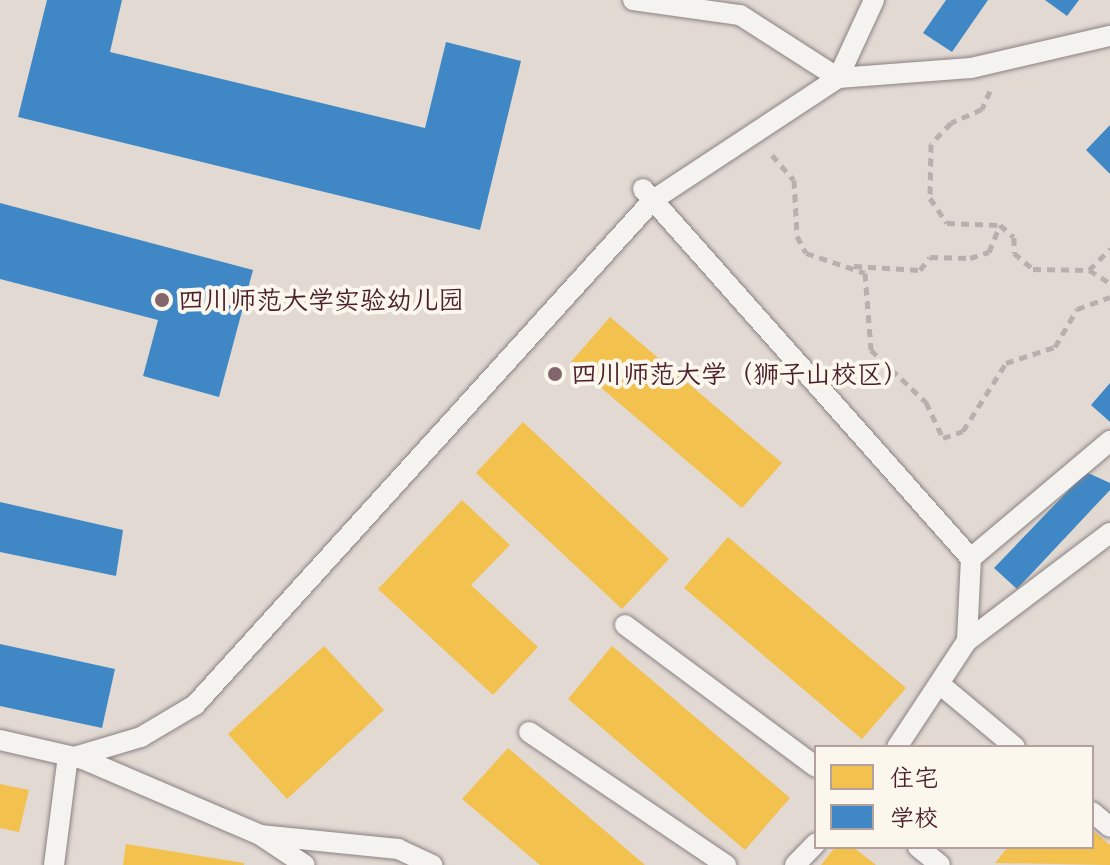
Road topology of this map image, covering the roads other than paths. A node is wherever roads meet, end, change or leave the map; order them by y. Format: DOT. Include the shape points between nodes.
graph roads {
  1 [pos="633,0"];
  2 [pos="874,0"];
  3 [pos="1110,36"];
  4 [pos="838,78"];
  5 [pos="648,194"];
  6 [pos="1110,441"];
  7 [pos="1110,533"];
  8 [pos="971,558"];
  9 [pos="625,625"];
  10 [pos="967,641"];
  11 [pos="942,686"];
  12 [pos="529,732"];
  13 [pos="0,740"];
  14 [pos="898,745"];
  15 [pos="1013,745"];
  16 [pos="71,756"];
  17 [pos="814,766"];
  18 [pos="1094,814"];
  19 [pos="1110,827"];
  20 [pos="260,835"];
  21 [pos="814,845"];
  22 [pos="920,849"];
  23 [pos="54,865"];
  24 [pos="305,865"];
  25 [pos="432,865"];
  26 [pos="726,865"];
  27 [pos="795,865"];
  28 [pos="940,865"];
  1 -- 4 [label="lane" via="740,15"];
  2 -- 4 [label="lane"];
  3 -- 4 [label="lane" via="971,68"];
  4 -- 5 [label="lane"];
  5 -- 8 [label="lane"];
  5 -- 16 [label="lane" via="195,705 141,737"];
  6 -- 8 [label="lane"];
  7 -- 10 [label="lane"];
  8 -- 10 [label="lane"];
  9 -- 17 [label="lane"];
  10 -- 11 [label="lane"];
  11 -- 14 [label="lane"];
  11 -- 15 [label="lane"];
  12 -- 26 [label="lane"];
  13 -- 16 [label="lane"];
  16 -- 20 [label="lane"];
  16 -- 23 [label="lane"];
  18 -- 19 [label="lane"];
  20 -- 24 [label="lane"];
  20 -- 25 [label="lane" via="398,849"];
  21 -- 27 [label="lane"];
  22 -- 28 [label="lane"];
}
